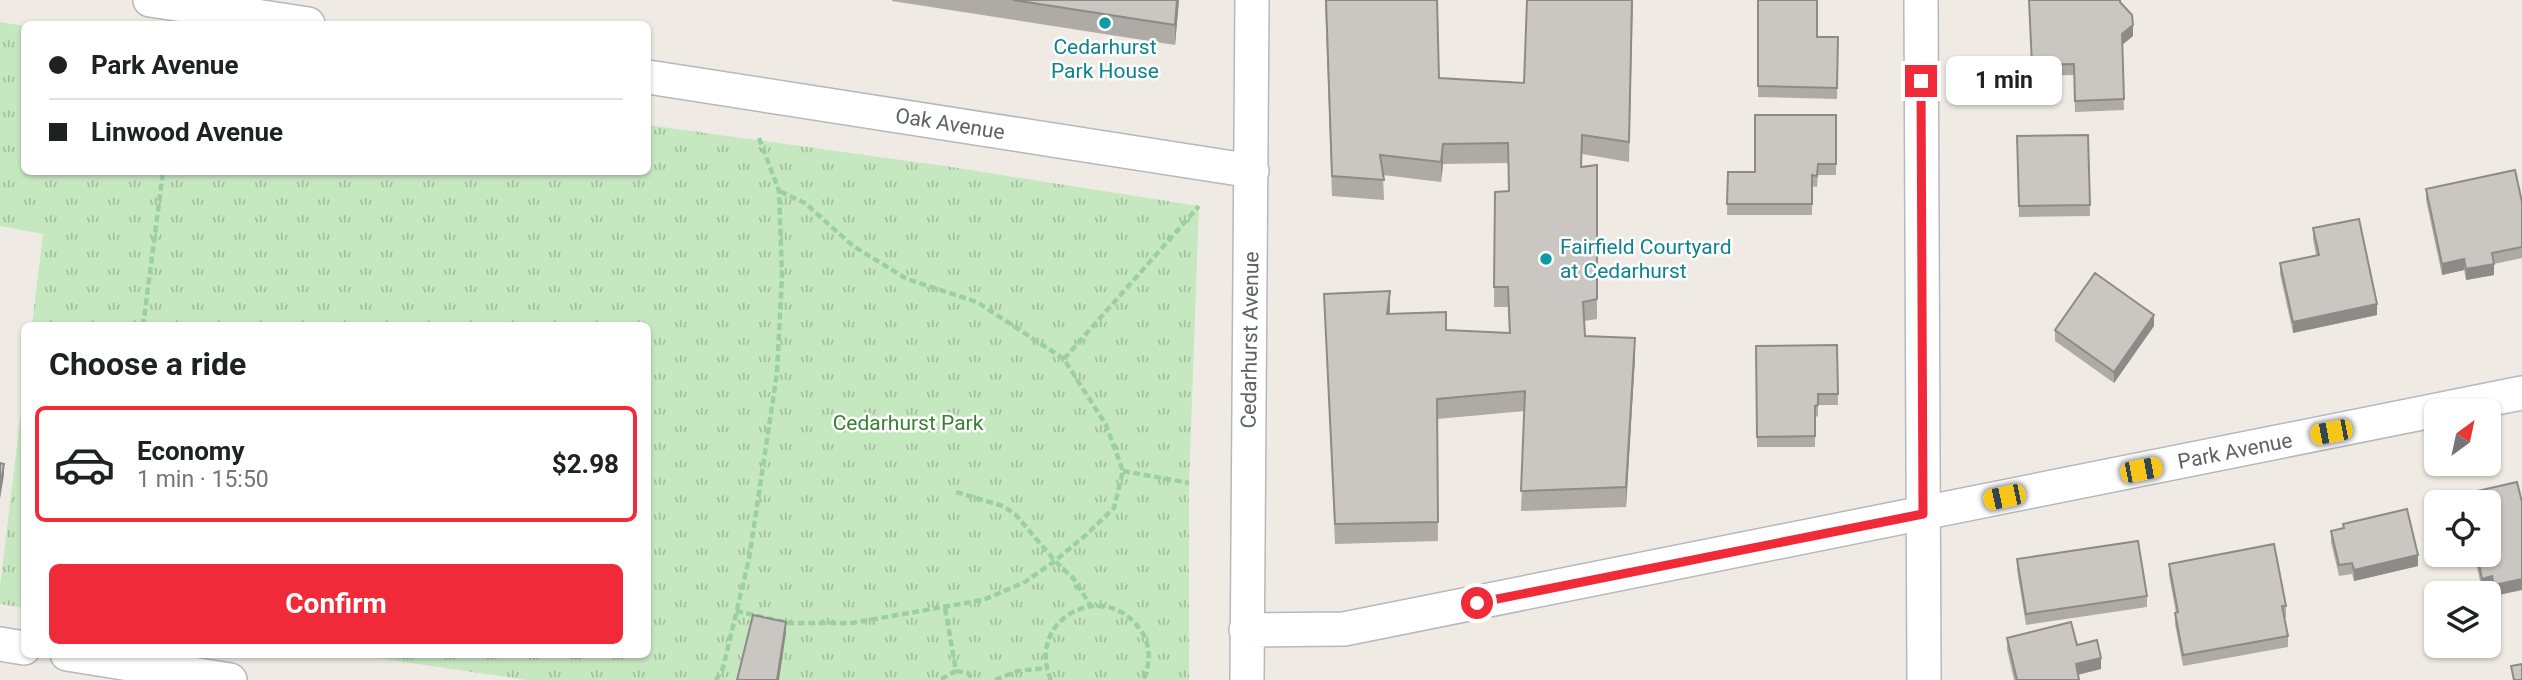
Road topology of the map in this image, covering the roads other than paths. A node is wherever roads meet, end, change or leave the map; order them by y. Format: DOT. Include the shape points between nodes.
graph roads {
  1 [pos="150,0"];
  2 [pos="1252,0"];
  3 [pos="1921,0"];
  4 [pos="219,5"];
  5 [pos="294,21"];
  6 [pos="651,77"];
  7 [pos="1252,171"];
  8 [pos="2522,393"];
  9 [pos="1923,514"];
  10 [pos="1246,630"];
  11 [pos="0,644"];
  12 [pos="21,648"];
  13 [pos="92,658"];
  14 [pos="230,680"];
  15 [pos="1247,680"];
  16 [pos="1924,680"];
  1 -- 4 [label="street"];
  2 -- 7 [label="street, Cedarhurst Avenue"];
  3 -- 9 [label="street"];
  4 -- 5 [label="street"];
  6 -- 7 [label="street, Oak Avenue"];
  7 -- 10 [label="street, Cedarhurst Avenue"];
  8 -- 9 [label="street, Park Avenue"];
  9 -- 10 [label="street, Park Avenue" via="1344,629"];
  9 -- 16 [label="street"];
  10 -- 15 [label="street, Cedarhurst Avenue"];
  11 -- 12 [label="street"];
  13 -- 14 [label="street"];
}
